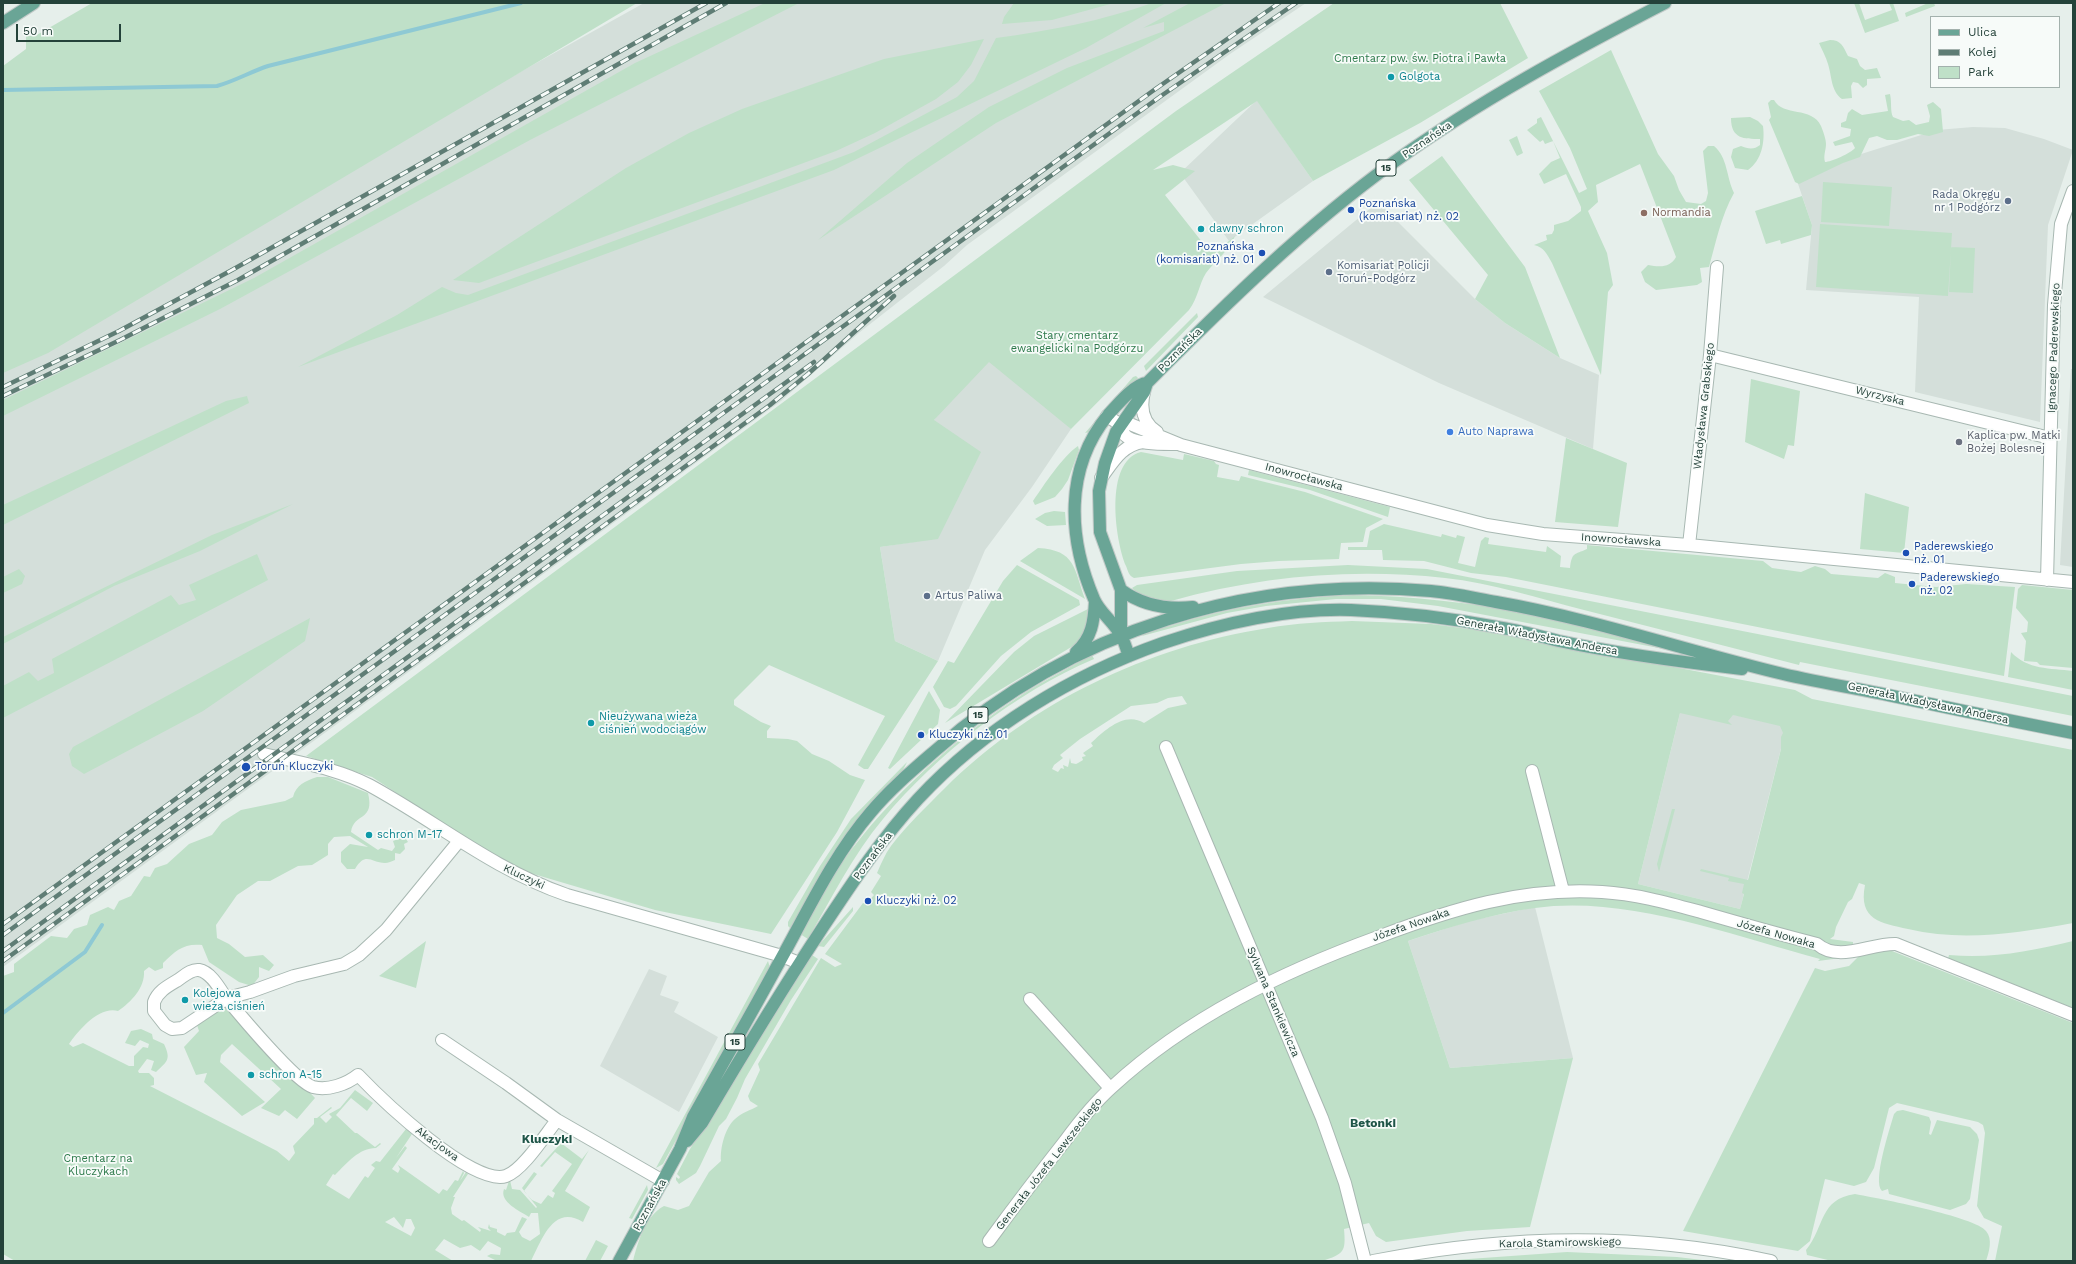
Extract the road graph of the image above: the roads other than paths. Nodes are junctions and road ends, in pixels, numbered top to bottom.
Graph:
1 (34, 3) edge
2 (1665, 3) edge
3 (4, 20) edge
4 (2073, 191) edge
5 (1717, 267) dead end
6 (1710, 355) junction
7 (1146, 387) junction
8 (1107, 416) junction
9 (1121, 425) junction
10 (1161, 435) junction
11 (2050, 438) junction
12 (1147, 443) junction
13 (1178, 444) junction
14 (1100, 479) junction
15 (1689, 545) junction
16 (2047, 580) junction
17 (2073, 582) edge
18 (1120, 590) junction
19 (1095, 601) junction
20 (1214, 605) junction
21 (1121, 636) junction
22 (1129, 656) junction
23 (1070, 659) junction
24 (1783, 674) junction
25 (2073, 733) edge
26 (1166, 747) dead end
27 (264, 754) dead end
28 (1532, 771) dead end
29 (459, 841) junction
30 (1563, 891) junction
31 (782, 956) junction
32 (799, 963) junction
33 (1265, 983) junction
34 (227, 998) junction
35 (1030, 999) dead end
36 (2073, 1015) edge
37 (442, 1040) dead end
38 (1110, 1088) junction
39 (557, 1120) junction
40 (680, 1149) junction
41 (663, 1181) junction
42 (989, 1240) dead end
43 (619, 1261) edge
44 (1366, 1261) edge
45 (1373, 1261) edge
46 (1771, 1261) edge

1 - 3 main road
2 - 7 main road, Poznańska / 15
4 - 11 street, Ignacego Paderewskiego
5 - 6 street, Władysława Grabskiego
6 - 11 street, Wyrzyska
6 - 15 street, Władysława Grabskiego
7 - 8 main road, Poznańska / 15
7 - 9 main road, Poznańska / 15
7 - 10 street
8 - 9 street
8 - 19 main road, Poznańska / 15
9 - 10 street
9 - 12 street
9 - 14 main road, Poznańska / 15
10 - 13 street
11 - 16 street, Ignacego Paderewskiego
12 - 13 street
12 - 14 street
13 - 15 street, Inowrocławska
14 - 18 main road, Poznańska / 15
15 - 16 street, Inowrocławska
16 - 17 street, Inowrocławska
18 - 20 main road, Generała Władysława Andersa
18 - 21 main road, Poznańska / 15
19 - 21 main road, Poznańska / 15
19 - 23 main road, Poznańska / 15
20 - 21 main road, Generała Władysława Andersa
20 - 24 main road, Generała Władysława Andersa
21 - 22 main road, Poznańska / 15
21 - 23 main road, Poznańska / 15
22 - 24 main road, Generała Władysława Andersa
22 - 32 main road, Poznańska / 15
23 - 31 main road, Poznańska / 15
24 - 25 main road, Generała Władysława Andersa
26 - 33 street, Sylwana Stankiewicza
27 - 29 street, Kluczyki
28 - 30 street
29 - 31 street, Kluczyki
29 - 34 street
30 - 33 street, Józefa Nowaka
30 - 36 street, Józefa Nowaka
31 - 32 street, Kluczyki
31 - 40 main road, Poznańska / 15
32 - 40 main road, Poznańska / 15
33 - 38 street, Generała Józefa Lewszeckiego
33 - 44 street, Sylwana Stankiewicza
34 - 34 street, Akacjowa
34 - 39 street, Akacjowa
35 - 38 street, Generała Józefa Lewszeckiego
37 - 39 street
38 - 42 street, Generała Józefa Lewszeckiego
39 - 41 street
40 - 41 main road, Poznańska / 15
41 - 43 main road, Poznańska / 15
45 - 46 street, Karola Stamirowskiego

